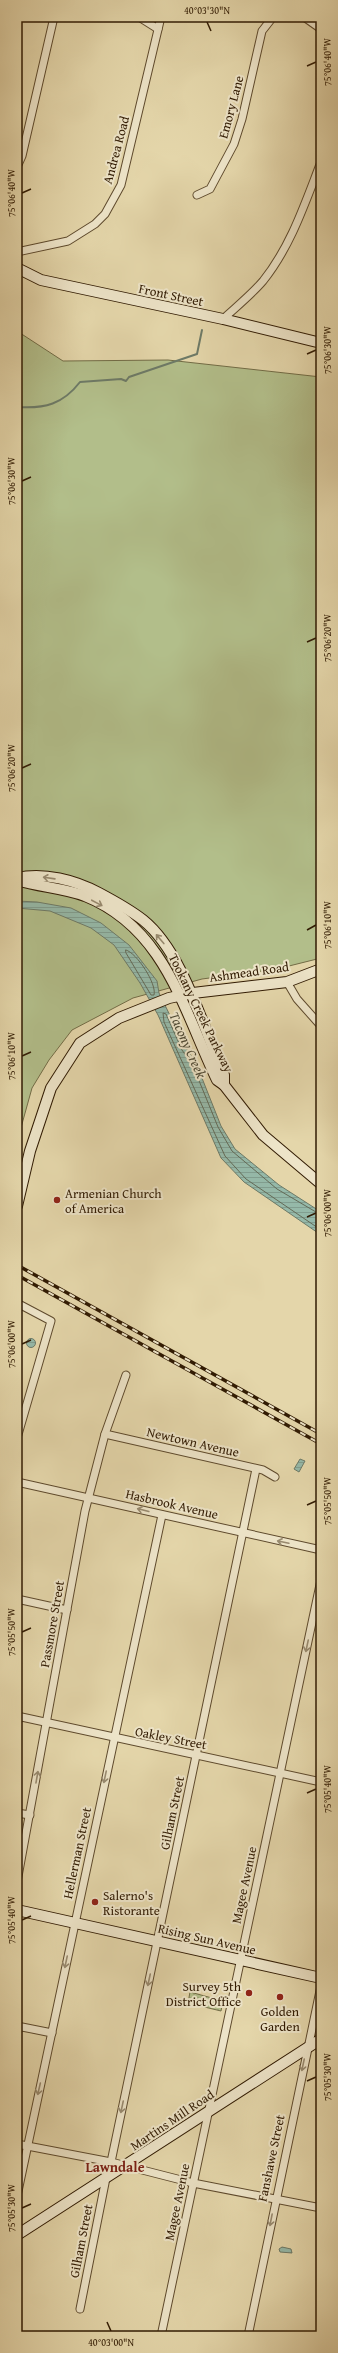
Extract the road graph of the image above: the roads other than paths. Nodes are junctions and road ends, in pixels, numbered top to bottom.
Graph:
1 (54, 17) edge
2 (139, 17) edge
3 (161, 17) edge
4 (273, 17) edge
5 (304, 17) edge
6 (158, 29) junction
7 (321, 29) edge
8 (321, 162) edge
9 (17, 167) edge
10 (197, 195) dead end
11 (17, 252) edge
12 (17, 268) edge
13 (223, 319) junction
14 (321, 343) edge
15 (17, 879) edge
16 (321, 969) edge
17 (287, 982) junction
18 (190, 993) junction
19 (174, 997) junction
20 (321, 1026) edge
21 (224, 1085) junction
22 (321, 1184) edge
23 (17, 1206) edge
24 (17, 1303) edge
25 (126, 1375) dead end
26 (105, 1434) junction
27 (17, 1438) edge
28 (256, 1469) junction
29 (275, 1477) dead end
30 (17, 1482) edge
31 (90, 1497) junction
32 (162, 1514) junction
33 (243, 1533) junction
34 (321, 1550) edge
35 (321, 1580) edge
36 (17, 1599) edge
37 (67, 1610) junction
38 (17, 1716) edge
39 (46, 1723) junction
40 (113, 1739) junction
41 (196, 1755) junction
42 (280, 1772) junction
43 (321, 1782) edge
44 (17, 1813) edge
45 (30, 1815) junction
46 (17, 1882) edge
47 (17, 1910) edge
48 (74, 1924) junction
49 (157, 1941) junction
50 (241, 1961) junction
51 (321, 1978) edge
52 (321, 1986) edge
53 (17, 2026) edge
54 (52, 2033) junction
55 (321, 2039) edge
56 (306, 2049) junction
57 (208, 2111) junction
58 (17, 2144) edge
59 (26, 2146) junction
60 (111, 2162) junction
61 (126, 2166) junction
62 (106, 2178) junction
63 (193, 2183) junction
64 (17, 2196) edge
65 (275, 2199) junction
66 (321, 2208) edge
67 (17, 2235) edge
68 (80, 2309) dead end
69 (161, 2336) edge
70 (248, 2336) edge

1 - 9 street
2 - 6 street
3 - 6 street, Andrea Road
4 - 10 street, Emory Lane
5 - 7 street
6 - 11 street, Andrea Road
8 - 13 street
12 - 13 street, Front Street
13 - 14 street, Front Street
18 -> 15 street, Tookany Creek Parkway
15 -> 19 street, Tookany Creek Parkway
16 - 17 street, Ashmead Road
17 - 18 street, Ashmead Road
17 - 20 street
18 - 19 street, Ashmead Road
18 - 21 street, Tookany Creek Parkway
19 - 21 street, Tookany Creek Parkway
19 - 23 street, Ashmead Road
21 - 22 street, Tookany Creek Parkway
24 - 27 street
25 - 26 street, Passmore Street
26 - 28 street, Newtown Avenue
26 - 31 street, Passmore Street
28 - 29 street, Newtown Avenue
28 - 33 street, Gilham Street
30 - 31 street, Hasbrook Avenue
32 -> 31 street, Hasbrook Avenue
31 - 37 street, Passmore Street
32 - 33 street, Hasbrook Avenue
32 - 40 street, Hellerman Street
34 -> 33 street, Hasbrook Avenue
33 - 41 street, Gilham Street
35 -> 42 street, Magee Avenue
36 - 37 street
37 - 39 street, Passmore Street
38 - 39 street, Oakley Street
39 - 40 street, Oakley Street
45 -> 39 street, Passmore Street
40 - 41 street, Oakley Street
40 -> 48 street, Hellerman Street
41 - 42 street, Oakley Street
41 - 49 street, Gilham Street
42 - 43 street, Oakley Street
42 - 50 street, Magee Avenue
44 - 45 street
45 - 46 street, Passmore Street
47 - 48 street, Rising Sun Avenue
48 - 49 street, Rising Sun Avenue
48 -> 54 street, Hellerman Street
49 - 50 street, Rising Sun Avenue
49 -> 60 street, Gilham Street
50 - 51 street, Rising Sun Avenue
50 - 57 street, Magee Avenue
52 - 56 street, Fanshawe Street
53 - 54 street
54 -> 59 street, Hellerman Street
55 - 56 street, Martins Mill Road
56 - 57 street, Martins Mill Road
56 -> 65 street, Fanshawe Street
57 - 61 street, Martins Mill Road
57 - 63 street, Magee Avenue
58 - 59 street
59 - 60 street
59 - 64 street, Hellerman Street
60 - 61 street
61 - 62 street, Martins Mill Road
61 - 63 street
62 - 67 street, Martins Mill Road
62 - 68 street, Gilham Street
63 - 65 street
63 - 69 street, Magee Avenue
65 - 66 street
65 -> 70 street, Fanshawe Street

